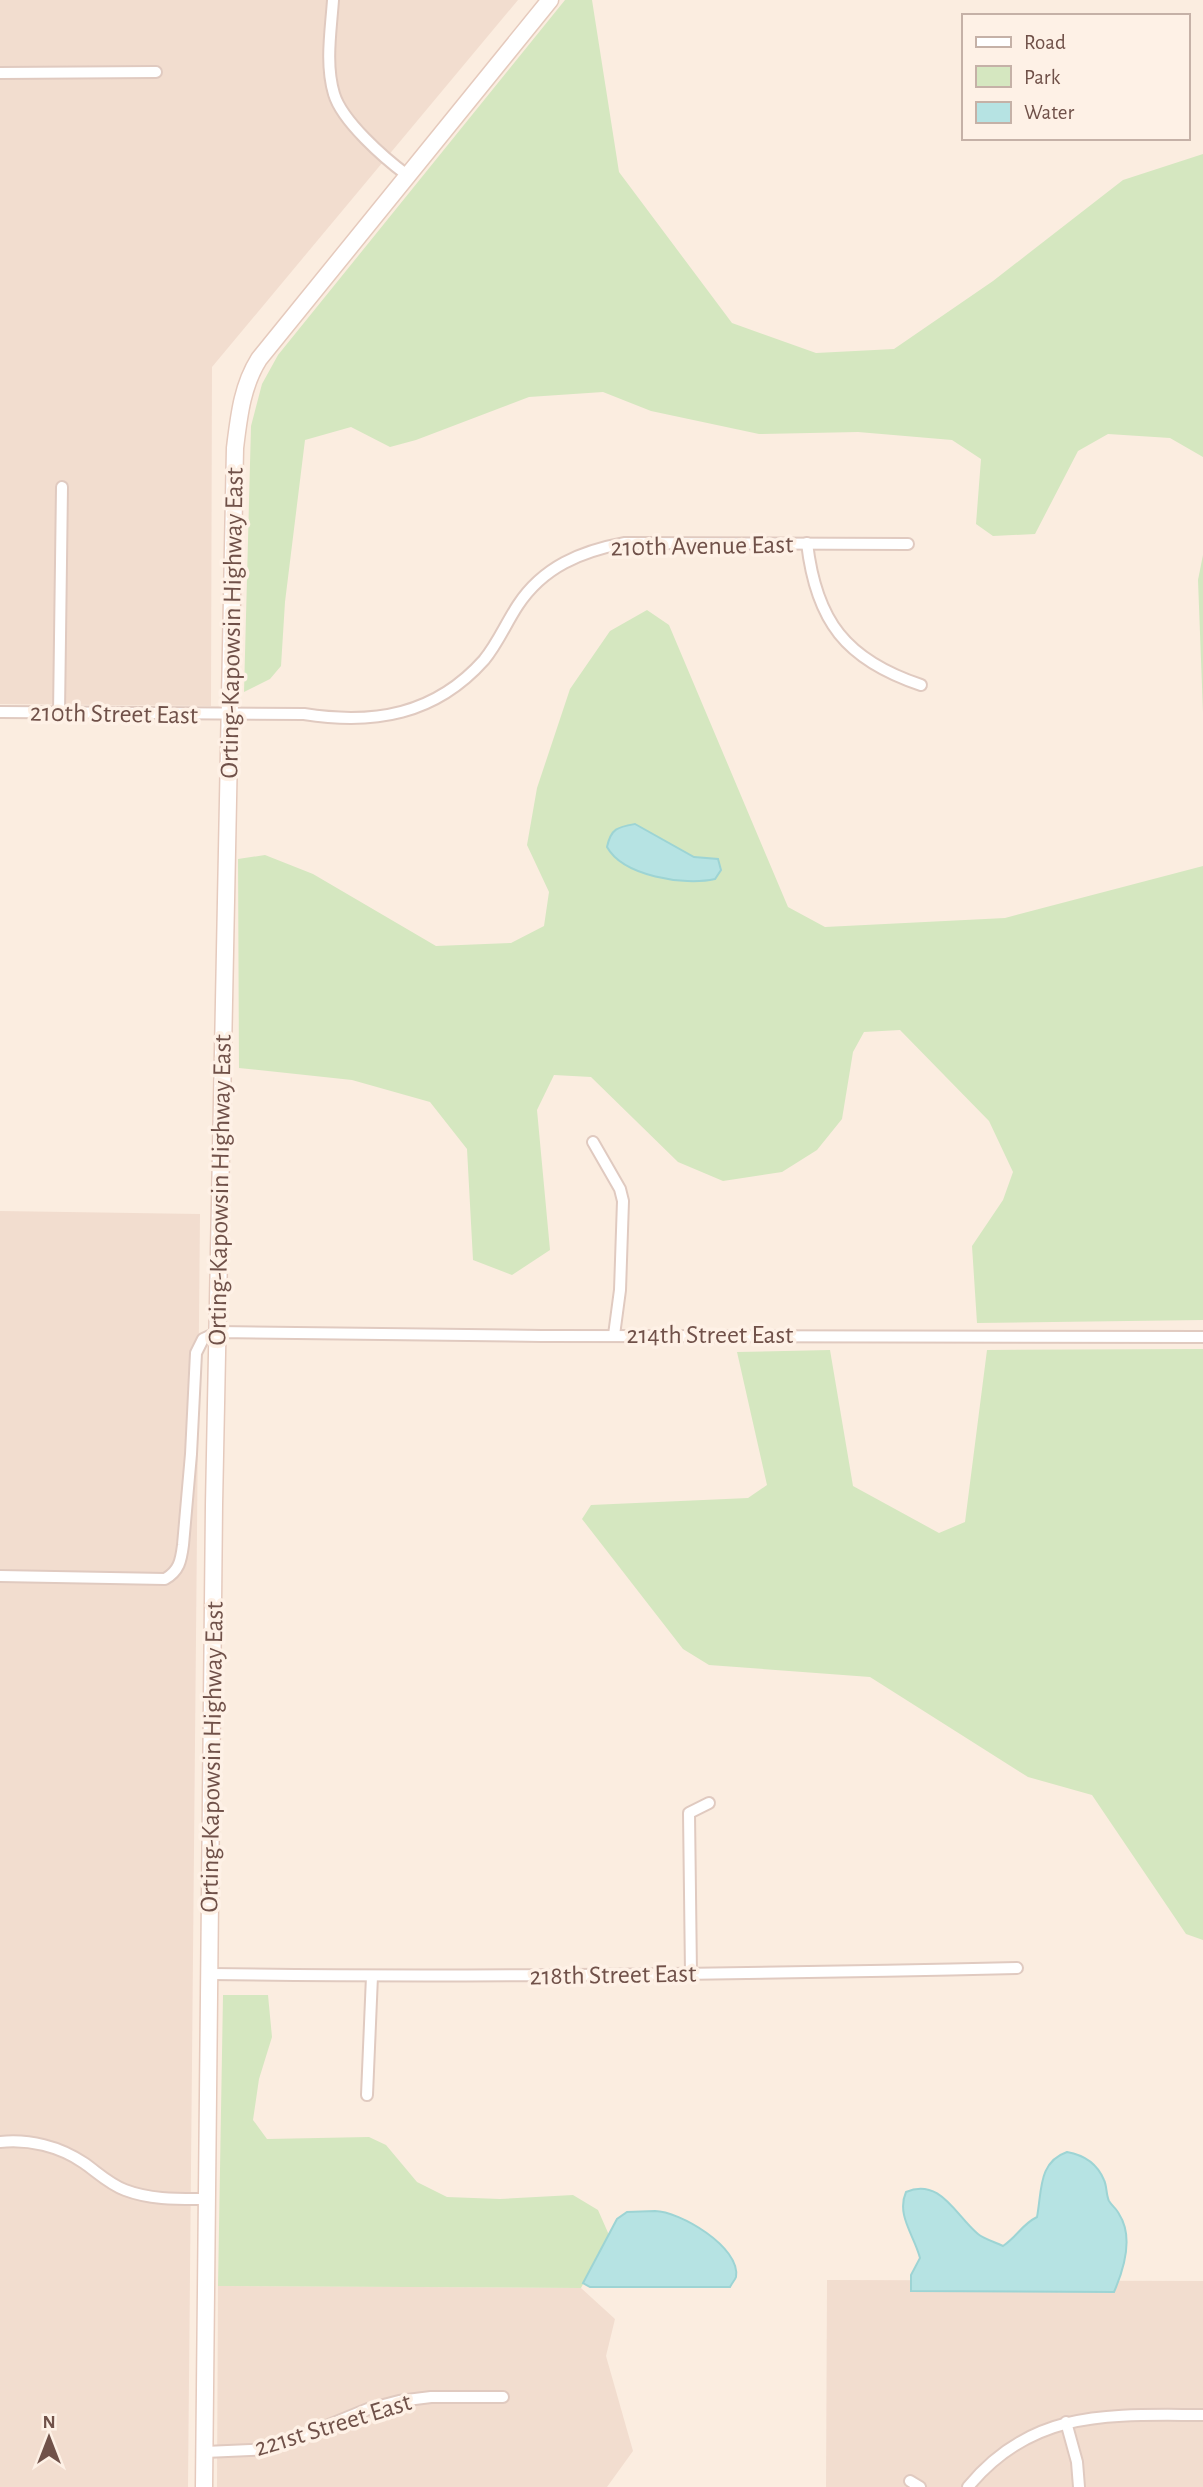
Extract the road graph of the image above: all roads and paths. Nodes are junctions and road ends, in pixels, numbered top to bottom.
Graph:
1 (333, 0) edge
2 (550, 0) edge
3 (156, 72) dead end
4 (0, 73) edge
5 (407, 175) junction
6 (62, 487) dead end
7 (807, 543) junction
8 (908, 544) dead end
9 (921, 685) dead end
10 (0, 712) edge
11 (59, 713) junction
12 (229, 715) junction
13 (593, 1142) dead end
14 (218, 1332) junction
15 (614, 1335) junction
16 (1203, 1337) edge
17 (0, 1576) edge
18 (709, 1803) dead end
19 (1017, 1968) dead end
20 (210, 1974) junction
21 (691, 1974) junction
22 (372, 1976) junction
23 (367, 2095) dead end
24 (0, 2142) edge
25 (206, 2199) junction
26 (503, 2397) dead end
27 (1203, 2415) edge
28 (1066, 2422) junction
29 (205, 2452) junction
30 (204, 2487) edge
31 (968, 2487) edge
32 (1079, 2487) edge

1 - 5 street
2 - 5 main road, Orting-Kapowsin Highway East
3 - 4 street
5 - 12 main road, Orting-Kapowsin Highway East
6 - 11 street
7 - 8 street, 210th Avenue East
7 - 9 street
7 - 12 street, 210th Avenue East
10 - 11 street, 210th Street East
11 - 12 street, 210th Street East
12 - 14 main road, Orting-Kapowsin Highway East
13 - 15 street
14 - 15 street, 214th Street East
14 - 17 street
14 - 20 main road, Orting-Kapowsin Highway East
15 - 16 street, 214th Street East
18 - 21 street
19 - 21 street, 218th Street East
20 - 22 street, 218th Street East
20 - 25 main road, Orting-Kapowsin Highway East
21 - 22 street, 218th Street East
22 - 23 street
24 - 25 street
25 - 29 main road, Orting-Kapowsin Highway East
26 - 29 street, 221st Street East
27 - 28 street
28 - 31 street
28 - 32 street
29 - 30 main road, Orting-Kapowsin Highway East

